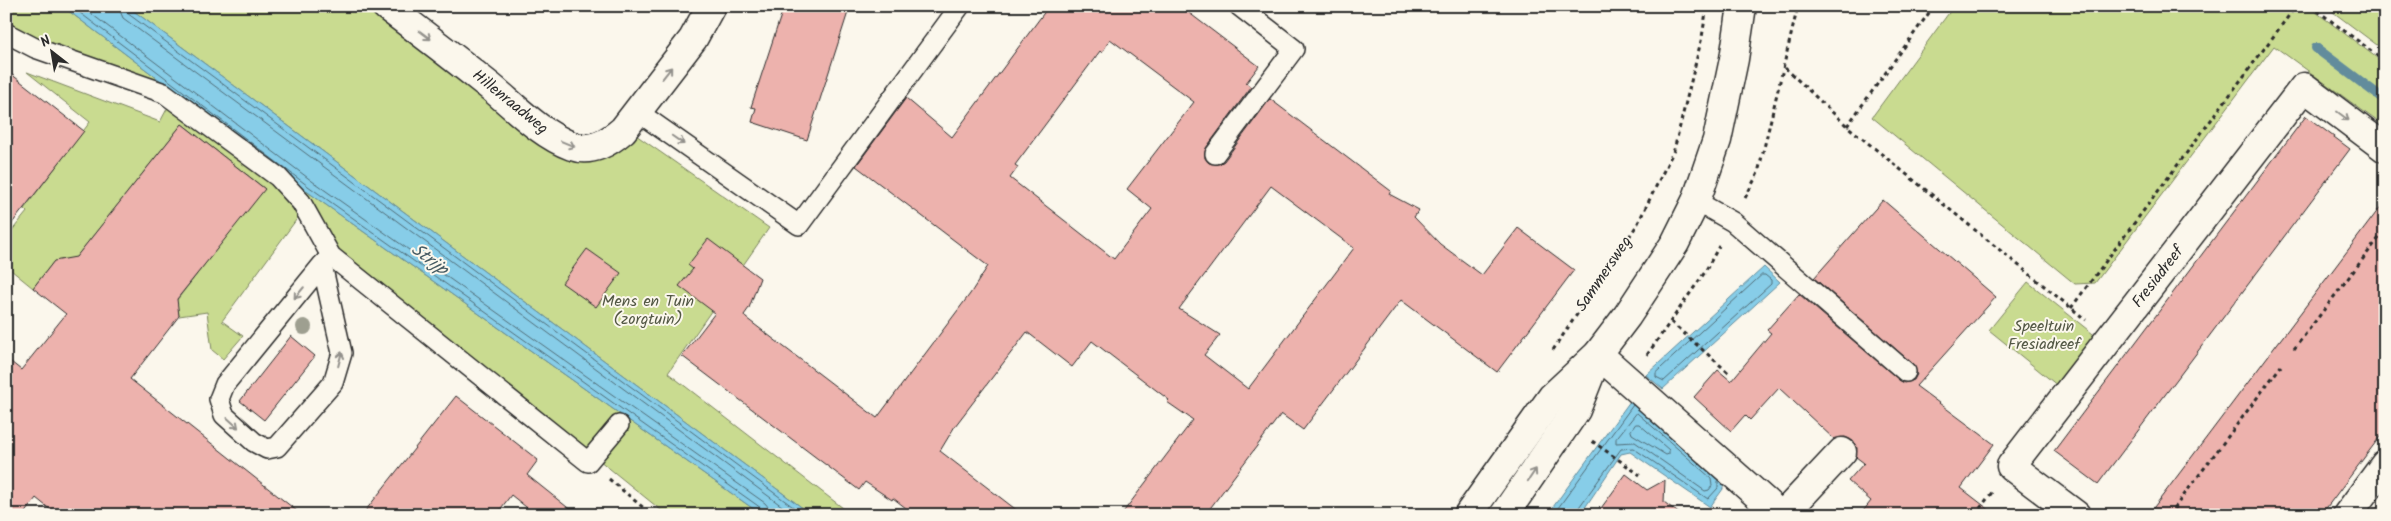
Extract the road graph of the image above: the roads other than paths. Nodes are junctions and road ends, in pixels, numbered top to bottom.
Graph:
1 (386, 6) edge
2 (711, 6) edge
3 (960, 6) edge
4 (1239, 6) edge
5 (1742, 6) edge
6 (6, 33) edge
7 (638, 112) junction
8 (2385, 148) edge
9 (1215, 154) dead end
10 (1696, 201) junction
11 (327, 261) junction
12 (1598, 354) junction
13 (1906, 372) dead end
14 (618, 425) dead end
15 (1842, 452) dead end
16 (2385, 464) edge
17 (1468, 515) edge
18 (1504, 515) edge
19 (1781, 515) edge
20 (2076, 515) edge
21 (2346, 515) edge

1 -> 7 street, Hillenraadweg
7 -> 2 street, Hillenraadweg
7 -> 3 lane
4 - 9 lane
5 - 10 street
6 - 11 lane
20 -> 8 street, Fresiadreef
10 - 12 street
10 - 13 lane
11 -> 11 lane
11 - 14 lane
12 - 17 street
18 -> 12 street
12 - 19 street
15 - 19 street
16 - 21 street

